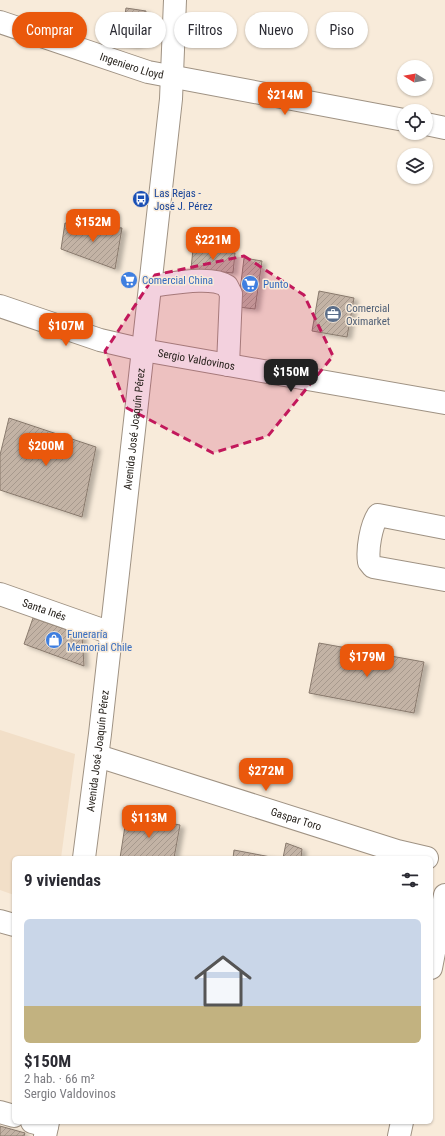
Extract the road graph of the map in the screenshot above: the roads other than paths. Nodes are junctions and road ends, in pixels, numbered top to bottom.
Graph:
1 (175, 0) edge
2 (0, 22) edge
3 (173, 78) junction
4 (397, 119) edge
5 (433, 125) edge
6 (445, 128) edge
7 (150, 286) junction
8 (0, 306) edge
9 (143, 350) junction
10 (228, 365) junction
11 (445, 403) edge
12 (445, 528) edge
13 (445, 580) edge
14 (0, 594) edge
15 (112, 633) junction
16 (98, 756) junction
17 (84, 856) edge
18 (418, 856) edge
19 (433, 859) edge
20 (445, 861) edge
21 (445, 895) edge
22 (0, 921) edge
23 (12, 924) edge
24 (433, 958) edge
25 (0, 1112) edge
26 (12, 1115) edge
27 (402, 1124) edge
28 (399, 1136) edge

1 - 3 main road, Avenida José Joaquín Pérez
2 - 3 main road, Ingeniero Lloyd
3 - 4 main road, Ingeniero Lloyd
3 - 7 main road, Avenida José Joaquín Pérez
5 - 6 main road
7 - 9 main road, Avenida José Joaquín Pérez
7 - 10 main road
8 - 9 main road, Sergio Valdovinos
9 - 10 main road, Sergio Valdovinos
9 - 15 main road, Avenida José Joaquín Pérez
10 - 11 main road, Sergio Valdovinos
12 - 13 main road
14 - 15 main road, Santa Inés
15 - 16 main road, Avenida José Joaquín Pérez
16 - 17 main road, Avenida José Joaquín Pérez
16 - 18 main road, Gaspar Toro
19 - 20 main road
21 - 24 main road
22 - 23 main road
25 - 26 main road
27 - 28 main road

